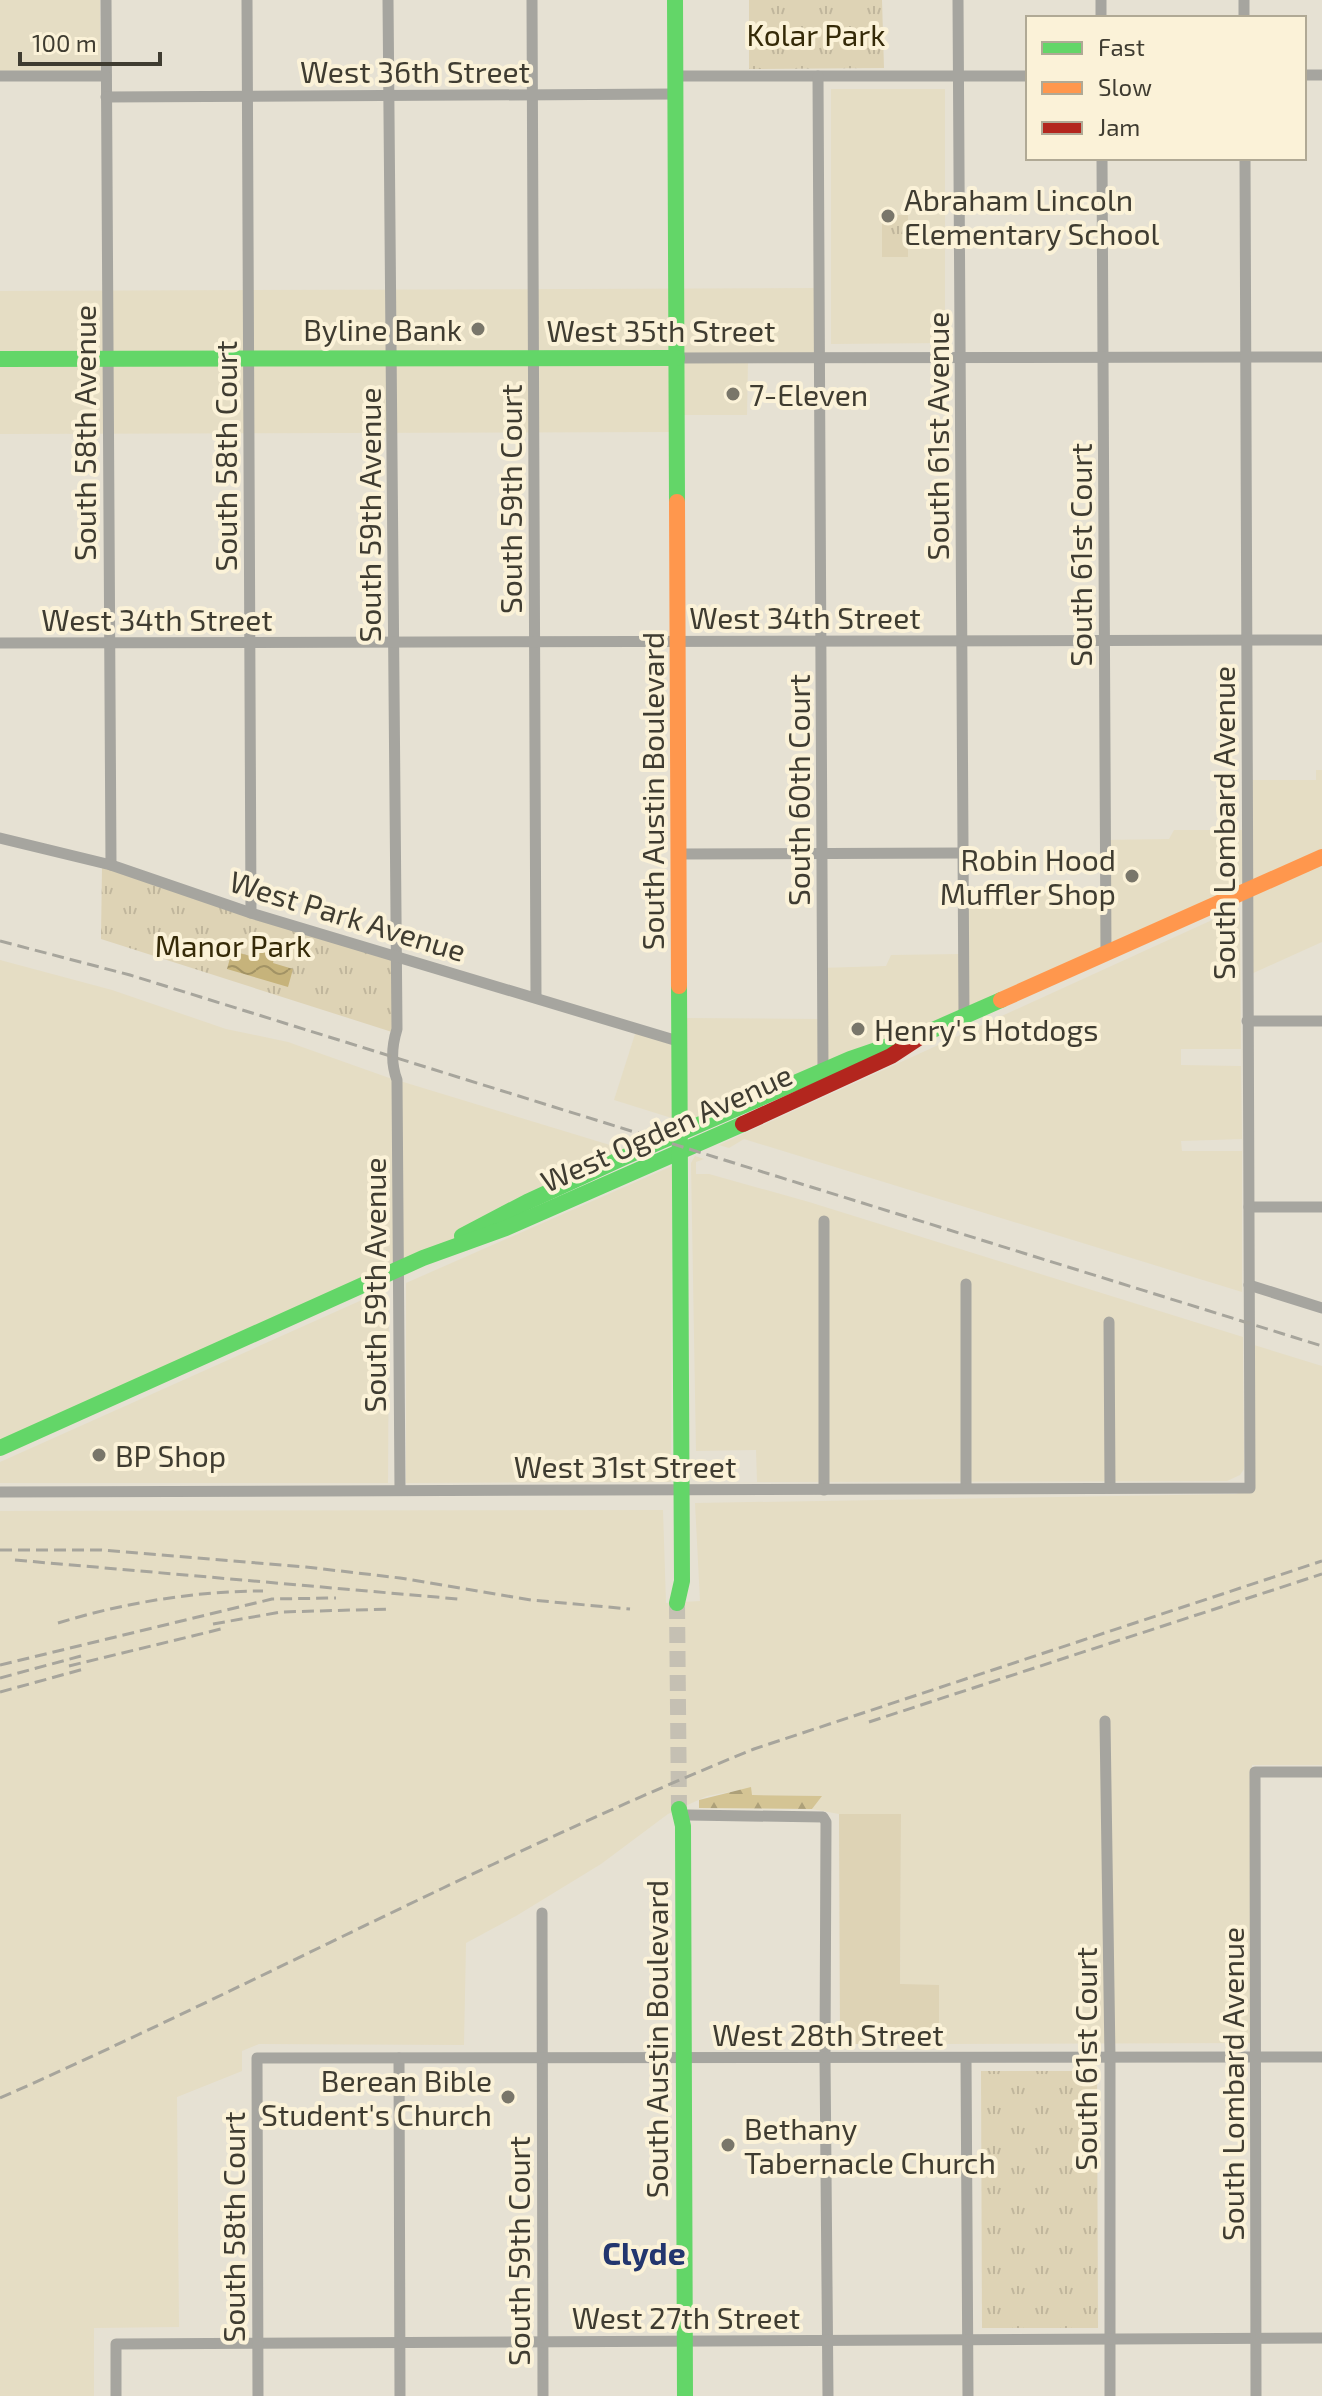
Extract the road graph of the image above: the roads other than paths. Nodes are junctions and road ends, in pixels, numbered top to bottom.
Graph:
1 (106, 0) edge
2 (247, 0) edge
3 (388, 0) edge
4 (532, 0) edge
5 (675, 0) edge
6 (958, 0) edge
7 (0, 76) edge
8 (106, 76) junction
9 (676, 76) junction
10 (818, 76) junction
11 (959, 76) junction
12 (1026, 76) edge
13 (676, 94) junction
14 (389, 95) junction
15 (532, 95) junction
16 (247, 96) junction
17 (106, 97) junction
18 (1102, 160) edge
19 (1245, 160) edge
20 (1103, 357) junction
21 (1245, 357) junction
22 (1322, 357) edge
23 (533, 358) junction
24 (677, 358) junction
25 (820, 358) junction
26 (960, 358) junction
27 (0, 359) edge
28 (108, 359) junction
29 (249, 359) junction
30 (392, 359) junction
31 (1246, 640) junction
32 (1322, 640) edge
33 (821, 641) junction
34 (962, 641) junction
35 (1104, 641) junction
36 (394, 642) junction
37 (535, 642) junction
38 (679, 642) junction
39 (0, 643) edge
40 (110, 643) junction
41 (250, 643) junction
42 (0, 838) edge
43 (822, 853) junction
44 (963, 853) junction
45 (681, 854) junction
46 (1322, 857) edge
47 (111, 865) junction
48 (1247, 890) junction
49 (251, 913) junction
50 (1106, 953) junction
51 (396, 956) junction
52 (536, 997) junction
53 (964, 1016) junction
54 (1247, 1021) junction
55 (1322, 1021) edge
56 (926, 1033) junction
57 (681, 1042) junction
58 (823, 1071) junction
59 (680, 1133) junction
60 (680, 1152) junction
61 (1249, 1207) junction
62 (1322, 1207) edge
63 (824, 1221) dead end
64 (423, 1258) junction
65 (398, 1269) junction
66 (966, 1284) dead end
67 (1249, 1285) junction
68 (1322, 1308) edge
69 (1109, 1322) dead end
70 (0, 1448) edge
71 (966, 1488) junction
72 (1110, 1488) junction
73 (1250, 1488) joint
74 (400, 1490) junction
75 (824, 1490) junction
76 (681, 1491) junction
77 (0, 1492) edge
78 (682, 1603) tunnel mouth
79 (1105, 1721) dead end
80 (1322, 1772) edge
81 (685, 1814) joint
82 (542, 1913) dead end
83 (1322, 2057) edge
84 (257, 2058) joint
85 (399, 2058) junction
86 (542, 2058) junction
87 (684, 2058) junction
88 (825, 2058) junction
89 (966, 2058) junction
90 (1110, 2058) junction
91 (1255, 2058) junction
92 (1256, 2338) junction
93 (1322, 2338) edge
94 (968, 2339) junction
95 (1109, 2339) junction
96 (828, 2340) junction
97 (543, 2341) junction
98 (685, 2341) junction
99 (400, 2342) junction
100 (257, 2343) junction
101 (116, 2396) edge
102 (258, 2396) edge
103 (400, 2396) edge
104 (543, 2396) edge
105 (685, 2396) edge
106 (828, 2396) edge
107 (968, 2396) edge
108 (1110, 2396) edge
109 (1256, 2396) edge

1 - 8 street, South 58th Avenue
2 - 16 street, South 58th Court
3 - 14 street, South 59th Avenue
4 - 15 street, South 59th Court
5 - 9 street, South Austin Boulevard
6 - 11 street, South 61st Avenue
7 - 8 street
8 - 17 street, South 58th Avenue
9 - 10 street
9 - 13 street, South Austin Boulevard
10 - 11 street
10 - 25 street, South 60th Court
11 - 12 street
11 - 26 street, South 61st Avenue
13 - 15 street, West 36th Street
13 - 24 street, South Austin Boulevard
14 - 15 street, West 36th Street
14 - 16 street, West 36th Street
14 - 30 street, South 59th Avenue
15 - 23 street, South 59th Court
16 - 17 street, West 36th Street
16 - 29 street, South 58th Court
17 - 28 street, South 58th Avenue
18 - 20 street, South 61st Court
19 - 21 street, South Lombard Avenue
20 - 21 street, West 35th Street
20 - 26 street, West 35th Street
20 - 35 street, South 61st Court
21 - 22 street, West 35th Street
21 - 31 street, South Lombard Avenue
23 - 24 street, West 35th Street
23 - 30 street, West 35th Street
23 - 37 street, South 59th Court
24 - 25 street, West 35th Street
24 - 38 street, South Austin Boulevard
25 - 26 street, West 35th Street
25 - 33 street, South 60th Court
26 - 34 street, South 61st Avenue
27 - 28 street, West 35th Street
28 - 29 street, West 35th Street
28 - 40 street, South 58th Avenue
29 - 30 street, West 35th Street
29 - 41 street, South 58th Court
30 - 36 street, South 59th Avenue
31 - 32 street, West 34th Street
31 - 35 street, West 34th Street
31 - 48 street, South Lombard Avenue
33 - 34 street, West 34th Street
33 - 38 street, West 34th Street
33 - 43 street, South 60th Court
34 - 35 street, West 34th Street
34 - 44 street, South 61st Avenue
35 - 50 street, South 61st Court
36 - 37 street, West 34th Street
36 - 41 street, West 34th Street
36 - 51 street, South 59th Avenue
37 - 38 street, West 34th Street
37 - 52 street, South 59th Court
38 - 45 street, South Austin Boulevard
39 - 40 street, West 34th Street
40 - 41 street, West 34th Street
40 - 47 street, South 58th Avenue
41 - 49 street, South 58th Court
42 - 47 street, West Park Avenue
43 - 44 street
43 - 45 street
43 - 58 street, South 60th Court
44 - 53 street, South 61st Avenue
45 - 57 street, South Austin Boulevard
46 - 48 street, West Ogden Avenue
47 - 49 street, West Park Avenue
48 - 50 street, West Ogden Avenue
48 - 54 street, South Lombard Avenue
49 - 51 street, West Park Avenue
50 - 53 street, West Ogden Avenue
51 - 52 street, West Park Avenue
51 - 65 street, South 59th Avenue
52 - 57 street, West Park Avenue
53 - 56 street, West Ogden Avenue
54 - 55 street
54 - 61 street, South Lombard Avenue
56 - 58 street, West Ogden Avenue
56 - 60 street, West Ogden Avenue
57 - 59 street, South Austin Boulevard
58 - 59 street, West Ogden Avenue
59 - 60 street, South Austin Boulevard
59 - 64 street, West Ogden Avenue
60 - 64 street, West Ogden Avenue
60 - 76 street, South Austin Boulevard
61 - 62 street
61 - 67 street, South Lombard Avenue
63 - 75 street
64 - 65 street, West Ogden Avenue
65 - 70 street, West Ogden Avenue
65 - 74 street, South 59th Avenue
66 - 71 street
67 - 68 street
67 - 73 street, South Lombard Avenue
69 - 72 street
71 - 72 street, West 31st Street
71 - 75 street, West 31st Street
72 - 73 street, West 31st Street
74 - 76 street, West 31st Street
74 - 77 street, West 31st Street
75 - 76 street, West 31st Street
76 - 78 street, South Austin Boulevard
79 - 90 street, South 61st Court
80 - 91 street, South Lombard Avenue
81 - 87 street, South Austin Boulevard
81 - 88 street
82 - 86 street, South 59th Court
83 - 91 street, West 28th Street
84 - 85 street, West 28th Street
84 - 100 street, South 58th Court
85 - 86 street, West 28th Street
85 - 99 street
86 - 87 street, West 28th Street
86 - 97 street, South 59th Court
87 - 88 street, West 28th Street
87 - 98 street, South Austin Boulevard
88 - 89 street, West 28th Street
88 - 96 street
89 - 90 street, West 28th Street
89 - 94 street
90 - 91 street, West 28th Street
90 - 95 street, South 61st Court
91 - 92 street, South Lombard Avenue
92 - 93 street, West 27th Street
92 - 95 street, West 27th Street
92 - 109 street, South Lombard Avenue
94 - 95 street, West 27th Street
94 - 96 street, West 27th Street
94 - 107 street
95 - 108 street, South 61st Court
96 - 98 street, West 27th Street
96 - 106 street
97 - 98 street, West 27th Street
97 - 99 street, West 27th Street
97 - 104 street, South 59th Court
98 - 105 street, South Austin Boulevard
99 - 100 street, West 27th Street
99 - 103 street
100 - 101 street, West 27th Street
100 - 102 street, South 58th Court

